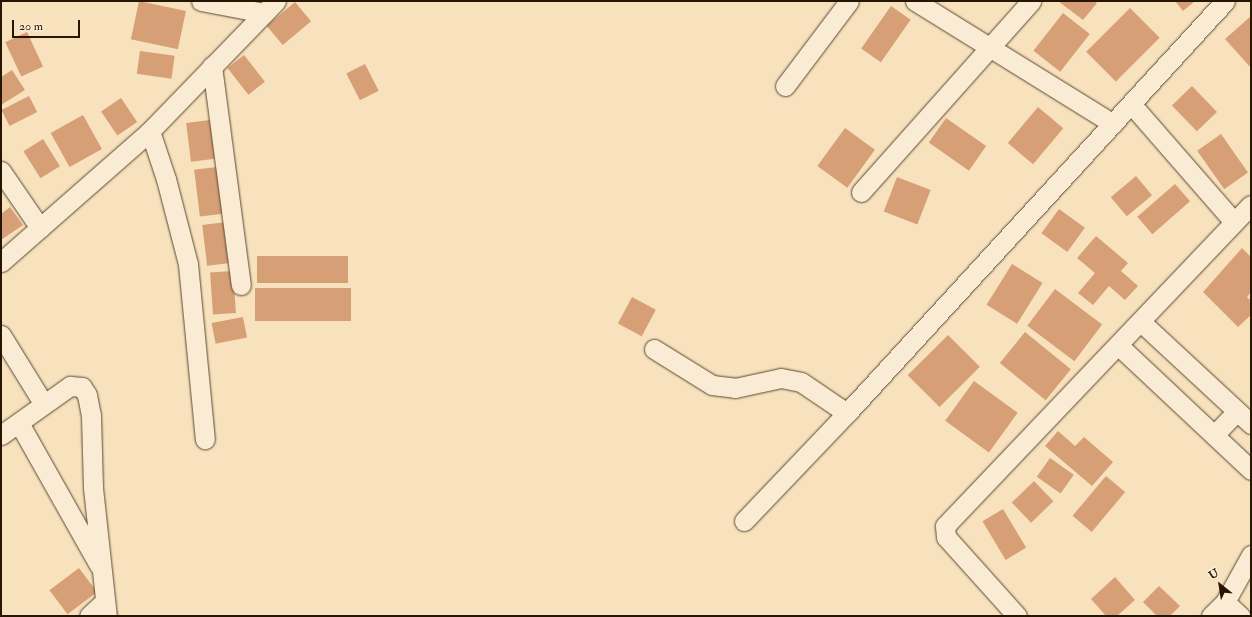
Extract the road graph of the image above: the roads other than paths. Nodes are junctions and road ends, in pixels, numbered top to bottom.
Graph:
1 (201, 1) edge
2 (849, 1) edge
3 (915, 1) edge
4 (1032, 1) edge
5 (1225, 1) edge
6 (270, 7) edge
7 (990, 48) junction
8 (212, 66) junction
9 (785, 86) dead end
10 (1132, 105) junction
11 (1113, 124) junction
12 (150, 131) junction
13 (1, 171) edge
14 (861, 192) dead end
15 (1251, 205) edge
16 (1234, 222) junction
17 (40, 228) junction
18 (1, 262) edge
19 (241, 285) dead end
20 (1141, 322) junction
21 (1, 335) edge
22 (1119, 346) junction
23 (654, 350) dead end
24 (43, 403) junction
25 (1237, 411) junction
26 (847, 414) junction
27 (19, 423) junction
28 (1251, 424) edge
29 (1, 435) edge
30 (1214, 435) junction
31 (205, 440) dead end
32 (1251, 470) edge
33 (744, 521) dead end
34 (1251, 555) edge
35 (102, 572) junction
36 (1225, 602) junction
37 (106, 609) edge
38 (89, 616) edge
39 (1017, 616) edge
40 (1211, 616) edge
41 (1240, 616) edge

1 - 6 street
2 - 9 street
3 - 7 street
4 - 7 street
5 - 10 street
6 - 8 street
7 - 11 street
7 - 14 street
8 - 12 street
8 - 19 street
10 - 11 street
10 - 16 street
11 - 26 street
12 - 17 street
12 - 31 street
13 - 17 street
15 - 16 street
16 - 20 street
17 - 18 street
20 - 22 street
20 - 25 street
21 - 24 street
22 - 30 street
22 - 39 street
23 - 26 street
24 - 27 street
24 - 35 street
25 - 28 street
25 - 30 street
26 - 33 street
27 - 29 street
27 - 35 street
30 - 32 street
34 - 36 street
35 - 37 street
36 - 40 street
36 - 41 street
37 - 38 street

